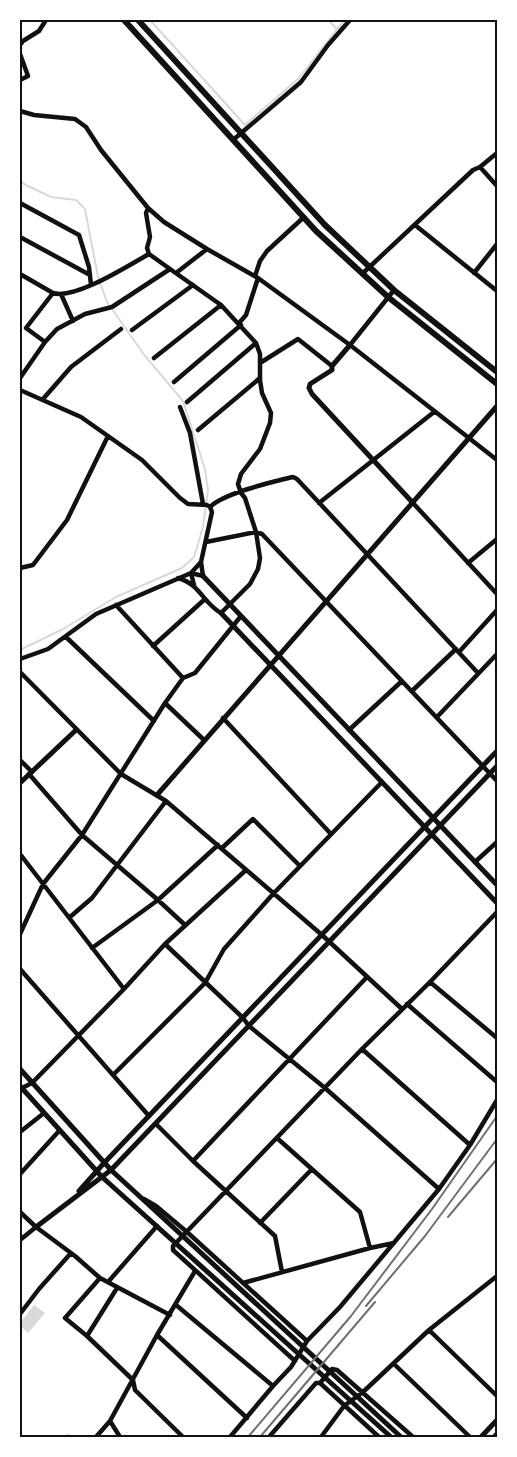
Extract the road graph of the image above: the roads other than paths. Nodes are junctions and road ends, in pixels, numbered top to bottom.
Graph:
1 (46, 20) edge
2 (124, 20) edge
3 (138, 20) edge
4 (350, 20) edge
5 (20, 45) edge
6 (20, 54) edge
7 (20, 80) edge
8 (20, 111) edge
9 (240, 134) junction
10 (233, 140) junction
11 (497, 153) edge
12 (480, 167) junction
13 (497, 186) edge
14 (20, 203) edge
15 (148, 208) junction
16 (304, 217) junction
17 (415, 225) junction
18 (20, 237) edge
19 (497, 244) edge
20 (207, 249) junction
21 (149, 254) junction
22 (369, 268) junction
23 (170, 269) junction
24 (176, 273) junction
25 (474, 273) junction
26 (20, 274) edge
27 (362, 274) junction
28 (90, 276) junction
29 (256, 277) junction
30 (91, 285) junction
31 (193, 285) junction
32 (394, 290) junction
33 (497, 291) edge
34 (53, 293) junction
35 (62, 294) junction
36 (388, 297) junction
37 (221, 304) junction
38 (73, 321) junction
39 (240, 324) junction
40 (121, 329) dead end
41 (132, 330) dead end
42 (45, 342) junction
43 (256, 343) junction
44 (350, 345) junction
45 (154, 358) dead end
46 (260, 364) junction
47 (332, 366) junction
48 (497, 372) edge
49 (20, 378) edge
50 (260, 378) junction
51 (174, 382) dead end
52 (497, 384) edge
53 (21, 391) edge
54 (43, 399) junction
55 (187, 402) dead end
56 (497, 406) edge
57 (180, 407) dead end
58 (434, 412) junction
59 (198, 430) dead end
60 (108, 436) junction
61 (469, 438) junction
62 (373, 460) junction
63 (497, 460) edge
64 (241, 493) junction
65 (318, 503) junction
66 (413, 503) junction
67 (203, 504) junction
68 (210, 507) junction
69 (256, 532) junction
70 (497, 539) edge
71 (206, 542) junction
72 (367, 554) junction
73 (201, 562) junction
74 (468, 563) junction
75 (20, 568) edge
76 (191, 573) junction
77 (203, 576) junction
78 (178, 578) junction
79 (194, 586) junction
80 (496, 592) edge
81 (206, 599) junction
82 (326, 600) junction
83 (230, 604) junction
84 (116, 605) junction
85 (497, 610) edge
86 (220, 612) junction
87 (241, 616) junction
88 (232, 625) junction
89 (66, 637) junction
90 (153, 646) junction
91 (457, 650) junction
92 (497, 654) edge
93 (279, 657) junction
94 (20, 659) edge
95 (271, 666) junction
96 (20, 672) edge
97 (478, 673) junction
98 (183, 678) junction
99 (402, 681) junction
100 (412, 691) junction
101 (165, 703) junction
102 (437, 717) junction
103 (222, 718) junction
104 (154, 721) junction
105 (76, 730) junction
106 (349, 730) junction
107 (204, 740) junction
108 (497, 751) edge
109 (20, 760) edge
110 (483, 765) junction
111 (497, 766) edge
112 (30, 773) junction
113 (121, 774) junction
114 (490, 774) junction
115 (497, 781) edge
116 (382, 782) junction
117 (20, 783) edge
118 (157, 794) junction
119 (166, 801) junction
120 (433, 818) junction
121 (440, 826) junction
122 (425, 827) junction
123 (331, 834) junction
124 (431, 834) junction
125 (82, 835) junction
126 (497, 842) edge
127 (220, 847) junction
128 (20, 854) edge
129 (474, 862) junction
130 (117, 864) junction
131 (300, 866) junction
132 (246, 870) junction
133 (43, 884) junction
134 (497, 885) edge
135 (273, 894) junction
136 (158, 900) junction
137 (497, 903) edge
138 (497, 912) edge
139 (70, 917) junction
140 (185, 925) junction
141 (20, 934) edge
142 (322, 935) junction
143 (330, 941) junction
144 (164, 944) junction
145 (92, 948) junction
146 (20, 969) edge
147 (367, 977) junction
148 (430, 982) junction
149 (205, 983) junction
150 (124, 989) junction
151 (407, 1004) junction
152 (402, 1009) junction
153 (244, 1018) junction
154 (249, 1026) junction
155 (79, 1035) junction
156 (497, 1038) edge
157 (362, 1049) junction
158 (289, 1059) junction
159 (20, 1069) edge
160 (113, 1074) junction
161 (497, 1082) edge
162 (32, 1083) junction
163 (21, 1088) edge
164 (325, 1088) junction
165 (497, 1100) edge
166 (44, 1113) junction
167 (150, 1116) junction
168 (156, 1124) junction
169 (59, 1131) junction
170 (20, 1132) edge
171 (277, 1138) junction
172 (470, 1145) junction
173 (193, 1161) junction
174 (104, 1163) junction
175 (312, 1169) junction
176 (110, 1170) junction
177 (96, 1171) junction
178 (20, 1174) edge
179 (102, 1177) junction
180 (439, 1189) junction
181 (226, 1191) junction
182 (137, 1195) junction
183 (72, 1198) junction
184 (20, 1212) edge
185 (260, 1224) junction
186 (156, 1226) junction
187 (36, 1227) junction
188 (187, 1232) junction
189 (182, 1237) junction
190 (20, 1240) edge
191 (176, 1243) junction
192 (394, 1243) junction
193 (370, 1248) junction
194 (71, 1253) junction
195 (195, 1271) junction
196 (282, 1272) junction
197 (497, 1276) edge
198 (100, 1278) junction
199 (108, 1282) junction
200 (243, 1283) junction
201 (117, 1288) junction
202 (176, 1305) junction
203 (20, 1314) edge
204 (170, 1315) junction
205 (429, 1330) junction
206 (157, 1335) junction
207 (87, 1336) junction
208 (307, 1341) junction
209 (295, 1360) junction
210 (394, 1364) junction
211 (133, 1380) junction
212 (320, 1383) junction
213 (273, 1386) junction
214 (363, 1392) junction
215 (497, 1396) edge
216 (344, 1406) junction
217 (246, 1418) junction
218 (497, 1420) edge
219 (110, 1421) junction
220 (497, 1434) edge
221 (96, 1437) edge
222 (120, 1437) edge
223 (183, 1437) edge
224 (230, 1437) edge
225 (269, 1437) edge
226 (322, 1437) edge
227 (379, 1437) edge
228 (391, 1437) edge
229 (401, 1437) edge
230 (413, 1437) edge
231 (470, 1437) edge
232 (481, 1437) edge
233 (494, 1437) edge

1 - 5 street
2 - 10 main road
3 - 9 main road
4 - 9 street
6 - 7 street
8 - 15 street
9 - 10 street
9 - 22 main road
10 - 16 main road
11 - 12 street
12 - 13 street
12 - 17 street
14 - 28 street
15 - 20 street
15 - 21 street
16 - 27 main road
16 - 29 street
17 - 22 street
17 - 25 street
18 - 28 street
19 - 25 street
20 - 24 street
20 - 29 street
21 - 23 street
21 - 30 street
22 - 27 street
22 - 32 main road
23 - 24 street
23 - 38 street
24 - 31 street
25 - 33 street
26 - 34 street
27 - 36 main road
28 - 30 street
29 - 39 street
29 - 44 street
30 - 35 street
31 - 37 street
31 - 41 street
32 - 36 street
32 - 48 main road
34 - 35 street
34 - 42 street
35 - 38 street
36 - 44 street
36 - 52 main road
37 - 39 street
37 - 45 street
38 - 42 street
39 - 43 street
39 - 51 street
40 - 54 street
42 - 49 street
43 - 46 street
43 - 55 street
44 - 47 street
44 - 58 street
46 - 47 street
46 - 50 street
47 - 62 street
50 - 59 street
50 - 64 street
53 - 54 street
54 - 60 street
56 - 61 street
57 - 67 street
58 - 61 street
58 - 62 street
60 - 67 street
60 - 75 street
61 - 63 street
61 - 66 street
62 - 65 street
62 - 66 street
64 - 65 street
64 - 68 street
64 - 69 street
65 - 72 street
66 - 72 street
66 - 74 street
67 - 68 street
68 - 71 street
69 - 71 street
69 - 82 street
69 - 83 street
70 - 74 street
71 - 73 street
72 - 82 street
72 - 91 street
73 - 76 street
73 - 77 street
74 - 80 street
76 - 77 street
76 - 78 street
76 - 79 street
77 - 83 street
78 - 79 street
78 - 84 street
79 - 81 street
81 - 86 street
81 - 90 street
82 - 93 street
82 - 99 street
83 - 86 street
83 - 87 street
84 - 89 street
84 - 90 street
85 - 91 street
86 - 88 street
87 - 88 street
87 - 93 street
88 - 95 street
88 - 98 street
89 - 94 street
89 - 104 street
90 - 98 street
91 - 97 street
91 - 100 street
92 - 97 street
93 - 95 street
93 - 106 street
95 - 103 street
95 - 116 street
96 - 105 street
97 - 102 street
98 - 101 street
99 - 100 street
99 - 106 street
100 - 102 street
101 - 104 street
101 - 107 street
102 - 110 street
103 - 107 street
103 - 123 street
104 - 113 street
105 - 112 street
105 - 113 street
106 - 120 street
107 - 118 street
108 - 110 street
109 - 112 street
110 - 114 street
110 - 120 street
111 - 114 street
112 - 117 street
112 - 125 street
113 - 118 street
113 - 125 street
114 - 115 street
114 - 121 street
116 - 122 street
116 - 123 street
118 - 119 street
119 - 127 street
119 - 130 street
120 - 121 street
120 - 122 street
121 - 124 street
121 - 129 street
122 - 124 street
122 - 142 street
123 - 131 street
124 - 137 street
124 - 143 street
125 - 130 street
125 - 133 street
126 - 129 street
127 - 131 street
127 - 132 street
127 - 136 street
128 - 133 street
129 - 134 street
130 - 136 street
130 - 139 street
131 - 135 street
132 - 135 street
132 - 140 street
133 - 139 street
133 - 141 street
135 - 142 street
135 - 149 street
136 - 140 street
136 - 145 street
138 - 148 street
139 - 145 street
140 - 144 street
142 - 143 street
142 - 153 street
143 - 147 street
143 - 154 street
144 - 149 street
144 - 150 street
145 - 150 street
146 - 155 street
147 - 152 street
147 - 158 street
148 - 151 street
148 - 156 street
149 - 153 street
149 - 160 street
150 - 155 street
151 - 152 street
151 - 161 street
152 - 157 street
153 - 154 street
153 - 167 street
154 - 158 street
154 - 168 street
155 - 160 street
155 - 162 street
157 - 164 street
157 - 172 street
158 - 164 street
158 - 173 street
159 - 162 street
160 - 167 street
162 - 163 street
162 - 174 street
163 - 166 street
164 - 171 street
164 - 180 street
165 - 172 street
166 - 169 street
166 - 170 street
167 - 174 street
168 - 173 street
168 - 176 street
169 - 177 street
169 - 178 street
171 - 175 street
171 - 181 street
172 - 180 street
173 - 181 street
174 - 176 street
174 - 177 street
175 - 185 street
175 - 193 street
176 - 179 street
176 - 182 street
177 - 179 street
177 - 183 street
179 - 183 street
179 - 186 street
180 - 192 street
181 - 185 street
181 - 188 street
182 - 188 street
182 - 189 street
183 - 187 street
184 - 187 street
185 - 196 street
186 - 191 street
186 - 199 street
187 - 190 street
187 - 194 street
188 - 189 street
188 - 200 street
189 - 191 street
189 - 229 street
191 - 195 street
191 - 228 street
192 - 193 street
192 - 208 street
193 - 196 street
194 - 198 street
194 - 203 street
195 - 202 street
195 - 209 street
196 - 200 street
197 - 205 street
198 - 199 street
198 - 207 street
199 - 201 street
200 - 208 street
201 - 204 street
201 - 207 street
202 - 204 street
202 - 213 street
204 - 206 street
205 - 210 street
205 - 215 street
206 - 211 street
206 - 217 street
207 - 211 street
208 - 209 street
209 - 213 street
210 - 214 street
210 - 231 street
211 - 219 street
211 - 223 street
212 - 214 street
212 - 216 street
212 - 225 street
213 - 217 street
214 - 216 street
214 - 230 street
216 - 226 street
216 - 227 street
217 - 224 street
218 - 232 street
219 - 221 street
219 - 222 street
220 - 233 street

